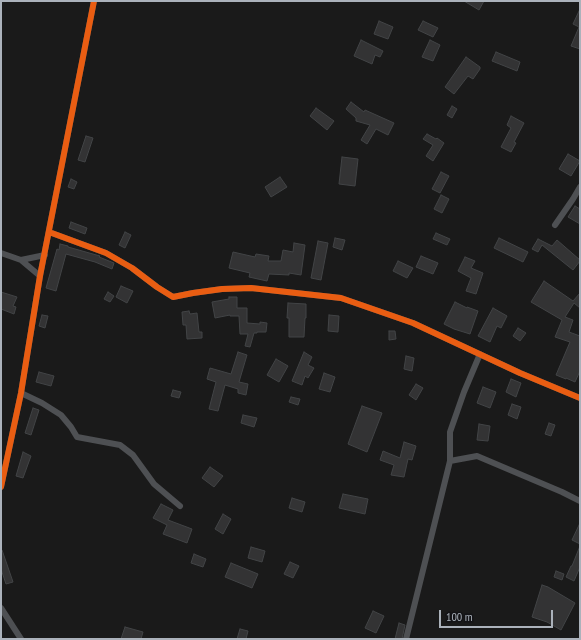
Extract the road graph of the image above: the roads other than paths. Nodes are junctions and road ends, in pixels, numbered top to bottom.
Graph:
1 (94, 1) edge
2 (580, 187) edge
3 (577, 199) edge
4 (555, 225) dead end
5 (50, 232) junction
6 (1, 253) edge
7 (45, 255) junction
8 (21, 260) junction
9 (40, 276) junction
10 (480, 354) junction
11 (21, 393) junction
12 (580, 398) edge
13 (450, 461) junction
14 (1, 487) edge
15 (580, 501) edge
16 (180, 506) dead end
17 (1, 608) edge
18 (21, 639) edge
19 (406, 639) edge

1 - 5 street
2 - 3 street
3 - 4 street
5 - 7 street
5 - 10 street
6 - 8 street
7 - 8 street
7 - 9 street
8 - 9 street
9 - 11 street
10 - 12 street
10 - 13 street
11 - 14 street
11 - 16 street
13 - 15 street
13 - 19 street
17 - 18 street

